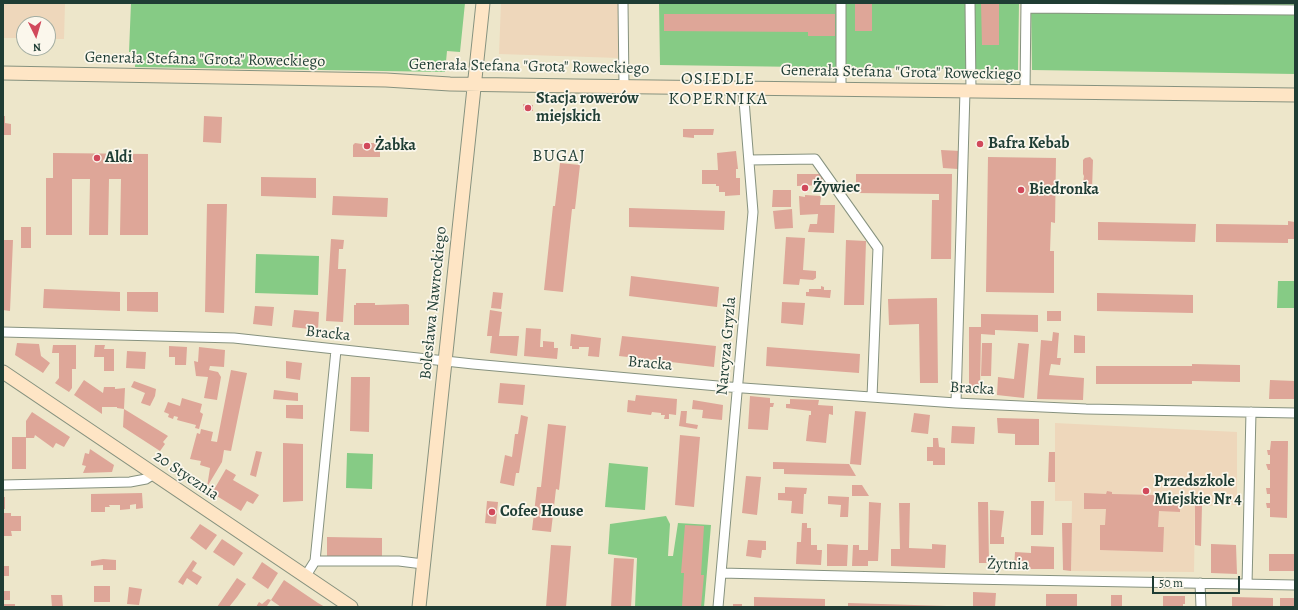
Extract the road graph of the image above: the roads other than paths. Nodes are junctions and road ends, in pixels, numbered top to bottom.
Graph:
1 (483, 3) edge
2 (623, 3) edge
3 (841, 3) edge
4 (970, 3) edge
5 (1026, 6) edge
6 (1265, 7) edge
7 (1295, 10) edge
8 (3, 73) edge
9 (474, 83) junction
10 (624, 87) junction
11 (744, 88) junction
12 (841, 89) junction
13 (968, 91) junction
14 (1025, 91) junction
15 (1295, 95) edge
16 (749, 160) junction
17 (3, 332) edge
18 (336, 350) junction
19 (445, 361) junction
20 (3, 372) edge
21 (738, 387) junction
22 (872, 397) junction
23 (956, 403) junction
24 (1251, 412) junction
25 (1295, 413) edge
26 (154, 474) junction
27 (3, 485) edge
28 (315, 561) junction
29 (423, 564) junction
30 (721, 573) junction
31 (305, 577) junction
32 (1200, 583) junction
33 (1247, 584) junction
34 (1295, 585) edge
35 (351, 607) edge
36 (419, 607) edge
37 (718, 607) edge
38 (1201, 607) edge

1 - 9 street, Bolesława Nawrockiego
2 - 10 street
3 - 12 street
4 - 13 street
5 - 6 street
5 - 14 street
6 - 7 street
8 - 9 street, Generała Stefana "Grota" Roweckiego
9 - 10 street, Generała Stefana "Grota" Roweckiego
9 - 19 street, Bolesława Nawrockiego
10 - 11 street, Generała Stefana "Grota" Roweckiego
11 - 12 street, Generała Stefana "Grota" Roweckiego
11 - 16 street, Narcyza Gryzla
12 - 13 street, Generała Stefana "Grota" Roweckiego
13 - 14 street, Generała Stefana "Grota" Roweckiego
13 - 23 street
14 - 15 street, Generała Stefana "Grota" Roweckiego
16 - 21 street, Narcyza Gryzla
16 - 22 street
17 - 18 street, Bracka
18 - 19 street, Bracka
18 - 28 street
19 - 21 street, Bracka
19 - 29 street, Bolesława Nawrockiego
20 - 26 street, 20 Stycznia
21 - 22 street, Bracka
21 - 30 street, Narcyza Gryzla
22 - 23 street, Bracka
23 - 24 street, Bracka
24 - 25 street, Bracka
24 - 33 street
26 - 27 street
26 - 31 street, 20 Stycznia
28 - 29 street
28 - 31 street
29 - 36 street, Bolesława Nawrockiego
30 - 32 street, Żytnia
30 - 37 street, Narcyza Gryzla
31 - 35 street, 20 Stycznia
32 - 33 street, Żytnia
32 - 38 street
33 - 34 street, Żytnia

